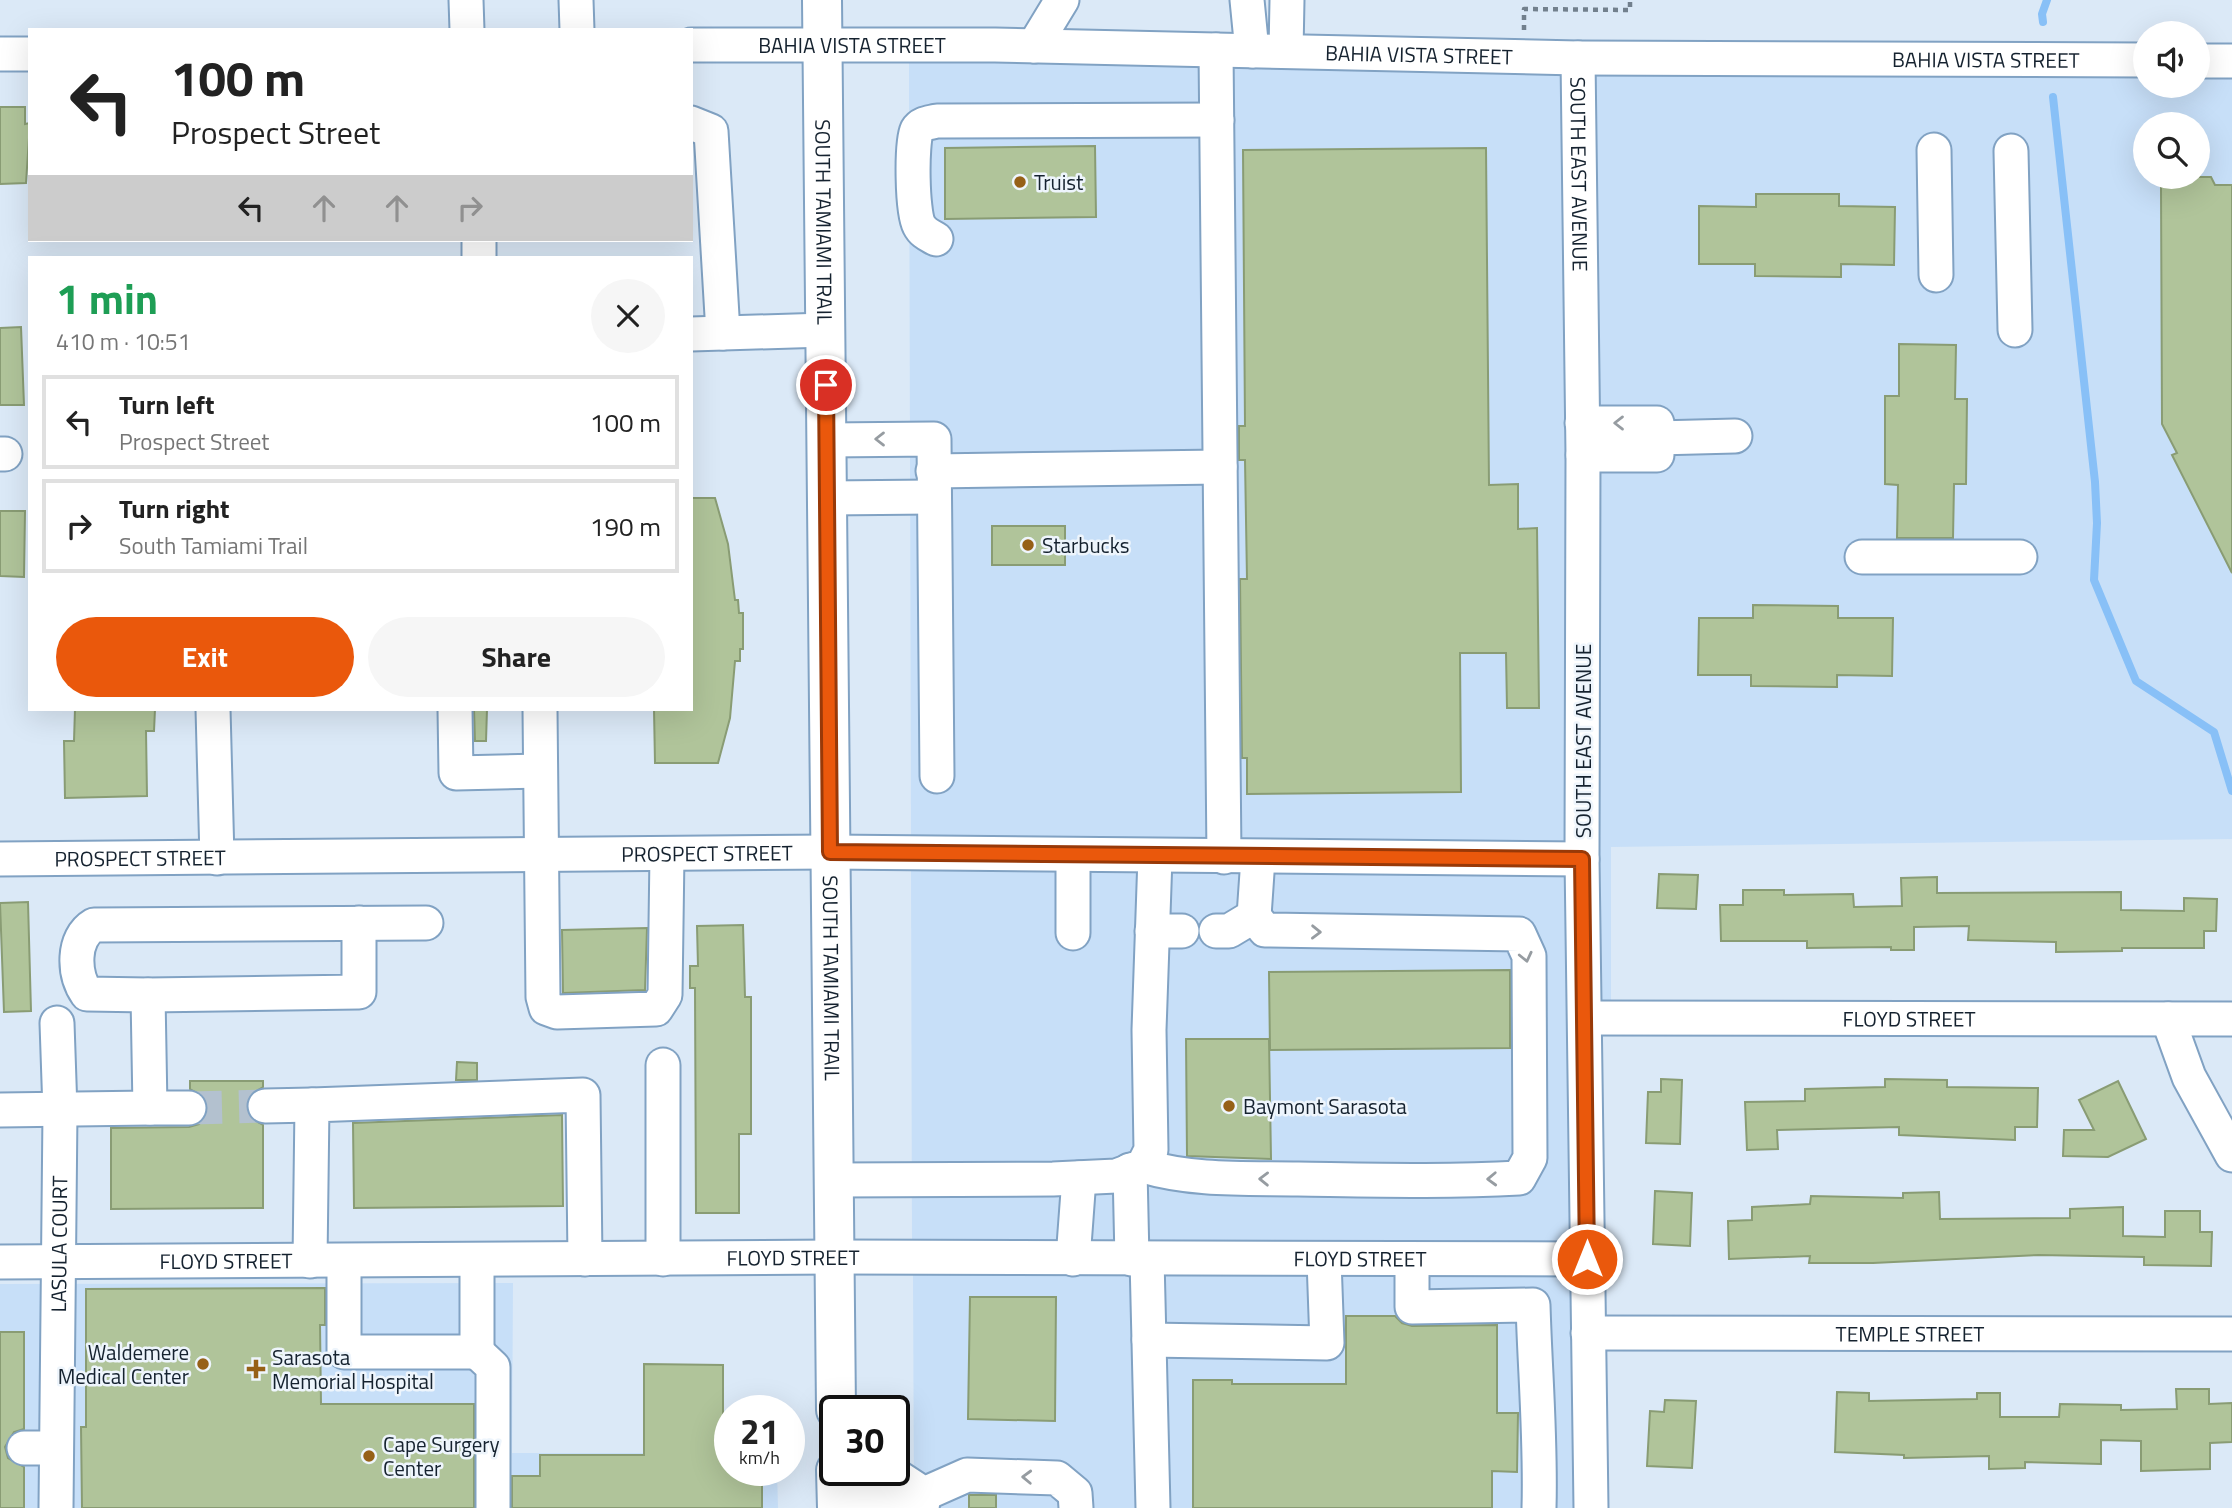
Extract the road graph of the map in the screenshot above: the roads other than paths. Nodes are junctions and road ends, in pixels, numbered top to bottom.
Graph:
1 (466, 0) edge
2 (576, 0) edge
3 (822, 0) edge
4 (1062, 0) edge
5 (1247, 0) edge
6 (1287, 0) edge
7 (467, 28) edge
8 (577, 28) edge
9 (823, 44) junction
10 (693, 45) edge
11 (1034, 46) junction
12 (1216, 50) junction
13 (1252, 51) junction
14 (1286, 51) junction
15 (0, 54) edge
16 (28, 54) edge
17 (1578, 58) junction
18 (2133, 60) edge
19 (2210, 61) edge
20 (2232, 61) edge
21 (1216, 120) junction
22 (693, 124) edge
23 (1934, 150) dead end
24 (2011, 151) dead end
25 (936, 239) dead end
26 (1936, 275) dead end
27 (825, 330) junction
28 (2015, 330) dead end
29 (707, 334) edge
30 (1735, 436) dead end
31 (1582, 439) junction
32 (827, 440) junction
33 (1220, 467) junction
34 (933, 469) junction
35 (827, 498) junction
36 (1862, 557) dead end
37 (2020, 557) dead end
38 (213, 711) edge
39 (455, 711) edge
40 (540, 711) edge
41 (540, 771) junction
42 (937, 776) dead end
43 (830, 852) junction
44 (667, 854) junction
45 (540, 855) junction
46 (1073, 855) junction
47 (1155, 857) junction
48 (1224, 857) junction
49 (217, 858) junction
50 (1258, 858) junction
51 (0, 859) edge
52 (1582, 859) junction
53 (1254, 916) junction
54 (359, 923) junction
55 (426, 923) dead end
56 (1216, 931) dead end
57 (1073, 933) dead end
58 (148, 995) junction
59 (1585, 1018) junction
60 (2168, 1019) junction
61 (2232, 1019) edge
62 (57, 1023) dead end
63 (663, 1065) dead end
64 (312, 1105) junction
65 (265, 1106) tunnel mouth
66 (150, 1108) junction
67 (189, 1108) tunnel mouth
68 (0, 1110) edge
69 (60, 1111) junction
70 (2232, 1154) edge
71 (1137, 1168) junction
72 (1079, 1178) junction
73 (834, 1180) junction
74 (835, 1257) junction
75 (585, 1259) junction
76 (663, 1259) junction
77 (1073, 1259) junction
78 (1140, 1259) junction
79 (1587, 1259) junction
80 (477, 1260) junction
81 (1324, 1260) junction
82 (310, 1261) junction
83 (344, 1261) junction
84 (1412, 1261) junction
85 (0, 1262) edge
86 (56, 1262) junction
87 (1588, 1333) junction
88 (2232, 1334) edge
89 (1149, 1340) junction
90 (477, 1352) junction
91 (836, 1395) edge
92 (1590, 1442) junction
93 (1540, 1443) junction
94 (836, 1488) edge
95 (923, 1501) edge
96 (56, 1508) edge
97 (493, 1508) edge
98 (1076, 1508) edge
99 (1153, 1508) edge
100 (1539, 1508) edge
101 (1591, 1508) edge

1 - 7 street
2 - 8 street
3 - 9 main road, SOUTH TAMIAMI TRAIL
4 - 11 street
5 - 13 street
6 - 14 street
9 - 10 street, BAHIA VISTA STREET
9 - 11 street, BAHIA VISTA STREET
9 - 27 main road, SOUTH TAMIAMI TRAIL
11 - 12 street, BAHIA VISTA STREET
12 - 13 street, BAHIA VISTA STREET
12 - 21 street
13 - 14 street, BAHIA VISTA STREET
14 - 17 street, BAHIA VISTA STREET
15 - 16 street
17 - 18 street, BAHIA VISTA STREET
17 - 31 street, SOUTH EAST AVENUE
19 - 20 street
21 - 25 street
21 - 33 street
22 - 29 street
23 - 26 street
24 - 28 street
27 - 29 street
27 - 32 main road, SOUTH TAMIAMI TRAIL
30 - 31 street
31 - 52 street, SOUTH EAST AVENUE
34 -> 32 street
32 - 35 main road, SOUTH TAMIAMI TRAIL
33 - 34 street
33 - 48 street
34 - 35 street
34 - 42 street
35 - 43 main road, SOUTH TAMIAMI TRAIL
36 - 37 street
38 - 49 street
39 - 41 street
40 - 41 street
41 - 45 street
43 - 44 street, PROSPECT STREET
43 - 46 street, PROSPECT STREET
43 - 73 main road, SOUTH TAMIAMI TRAIL
44 - 45 street, PROSPECT STREET
44 - 45 street
45 - 49 street, PROSPECT STREET
46 - 47 street, PROSPECT STREET
46 - 57 street
47 - 48 street, PROSPECT STREET
47 - 71 street
48 - 50 street, PROSPECT STREET
49 - 51 street, PROSPECT STREET
50 - 52 street, PROSPECT STREET
50 - 53 street
52 - 59 street, SOUTH EAST AVENUE
53 - 56 street
53 -> 71 street
54 - 55 street
54 - 58 street
54 - 58 street
58 - 66 street
59 - 60 street, FLOYD STREET
59 - 79 street, SOUTH EAST AVENUE
60 - 61 street, FLOYD STREET
60 - 70 street
62 - 69 street, LASULA COURT
63 - 76 street
64 - 65 street
64 - 75 street
64 - 82 street
66 - 67 street
66 - 69 street
68 - 69 street
69 - 86 street, LASULA COURT
71 - 72 street
71 - 78 street
72 - 73 street
72 - 77 street
73 - 74 main road, SOUTH TAMIAMI TRAIL
74 - 76 street, FLOYD STREET
74 - 77 street, FLOYD STREET
74 - 91 main road, SOUTH TAMIAMI TRAIL
75 - 76 street, FLOYD STREET
75 - 80 street, FLOYD STREET
77 - 78 street, FLOYD STREET
78 - 81 street, FLOYD STREET
78 - 89 street
79 - 84 street, FLOYD STREET
79 - 87 street, SOUTH EAST AVENUE
80 - 83 street, FLOYD STREET
80 - 90 street
81 - 84 street, FLOYD STREET
81 - 89 street
82 - 83 street, FLOYD STREET
82 - 86 street, FLOYD STREET
83 - 90 street
84 - 93 street
85 - 86 street, FLOYD STREET
86 - 96 street, LASULA COURT
87 - 88 street, TEMPLE STREET
87 - 92 street, SOUTH EAST AVENUE
89 - 99 street
90 - 97 street
92 - 93 street
92 - 101 street, SOUTH EAST AVENUE
93 - 100 street
94 - 95 street
98 -> 95 street

